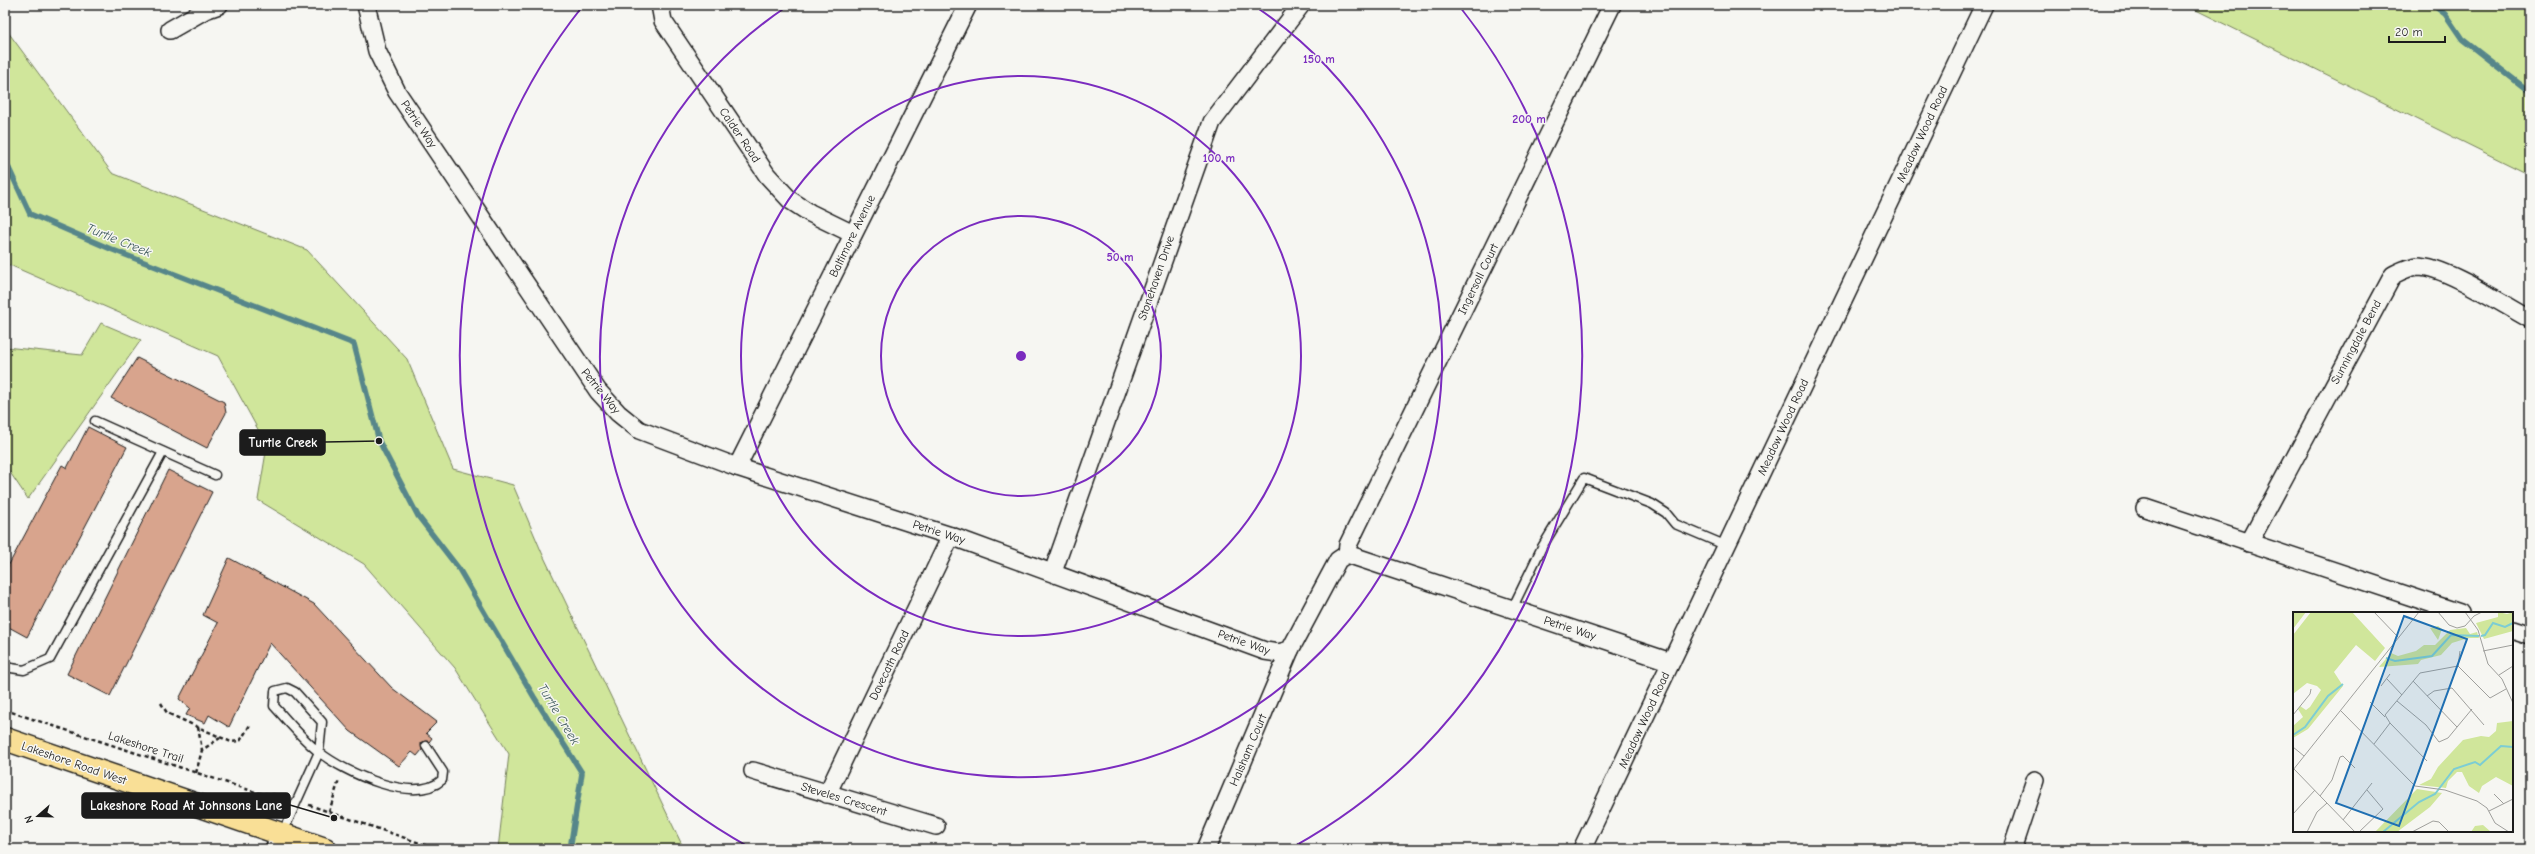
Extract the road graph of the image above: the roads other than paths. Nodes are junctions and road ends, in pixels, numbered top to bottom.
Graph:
1 (219, 5) edge
2 (366, 5) edge
3 (660, 5) edge
4 (968, 5) edge
5 (1301, 5) edge
6 (1612, 5) edge
7 (1984, 5) edge
8 (170, 30) dead end
9 (853, 234) junction
10 (2530, 319) edge
11 (94, 421) dead end
12 (163, 452) junction
13 (737, 467) junction
14 (215, 476) dead end
15 (2145, 508) dead end
16 (951, 536) junction
17 (2249, 543) junction
18 (1727, 546) junction
19 (1348, 554) junction
20 (1053, 572) junction
21 (1512, 609) junction
22 (2457, 612) edge
23 (2513, 630) edge
24 (2530, 636) edge
25 (1290, 650) junction
26 (1671, 662) junction
27 (5, 667) edge
28 (5, 739) edge
29 (426, 746) dead end
30 (319, 752) junction
31 (753, 772) dead end
32 (2035, 780) dead end
33 (827, 794) junction
34 (936, 826) dead end
35 (278, 842) edge
36 (325, 849) edge
37 (1206, 849) edge
38 (1582, 849) edge
39 (2012, 849) edge

1 - 8 street
2 - 13 street, Petrie Way
3 - 9 street, Calder Road
4 - 9 street, Baltimore Avenue
5 - 20 street, Stonehaven Drive
6 - 19 street, Ingersoll Court
7 - 18 street, Meadow Wood Road
9 - 13 street, Baltimore Avenue
10 - 17 street, Sunningdale Bend
11 - 12 lane
12 - 14 lane
12 - 27 lane
13 - 16 street, Petrie Way
15 - 17 street
16 - 20 street, Petrie Way
16 - 33 street, Davecath Road
17 - 22 street
18 - 21 lane
18 - 26 street, Meadow Wood Road
19 - 21 street, Petrie Way
19 - 25 street
20 - 25 street, Petrie Way
21 - 26 street, Petrie Way
23 - 24 street
25 - 37 street, Halsham Court
26 - 38 street, Meadow Wood Road
28 - 35 main road, Lakeshore Road West
29 - 30 lane
30 - 30 lane
30 - 35 lane
31 - 33 street, Steveles Crescent
32 - 39 street
33 - 34 street, Steveles Crescent
35 - 36 main road, Lakeshore Road West

